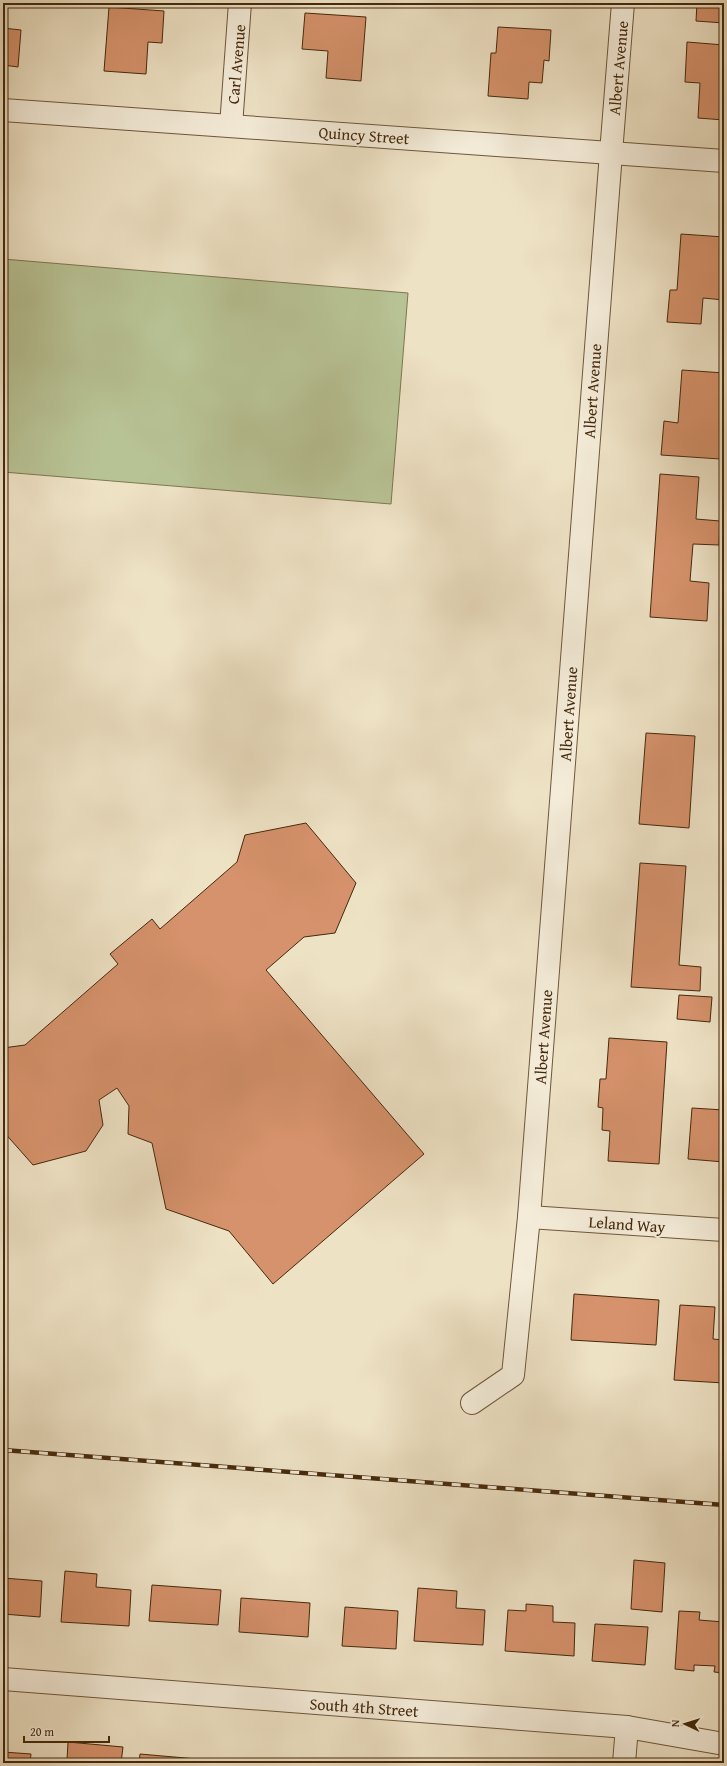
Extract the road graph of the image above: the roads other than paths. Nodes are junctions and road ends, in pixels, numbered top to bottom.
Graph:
1 (240, 3) edge
2 (623, 3) edge
3 (3, 110) edge
4 (231, 126) junction
5 (610, 153) junction
6 (724, 161) edge
7 (530, 1217) junction
8 (724, 1230) edge
9 (472, 1403) dead end
10 (3, 1679) edge
11 (627, 1727) junction
12 (724, 1744) edge
13 (624, 1763) edge

1 - 4 street, Carl Avenue
2 - 5 street, Albert Avenue
3 - 4 street, Quincy Street
4 - 5 street, Quincy Street
5 - 6 street, Quincy Street
5 - 7 street, Albert Avenue
7 - 8 street, Leland Way
7 - 9 street, Albert Avenue
10 - 11 street, South 4th Street
11 - 12 street, South 4th Street
11 - 13 street

